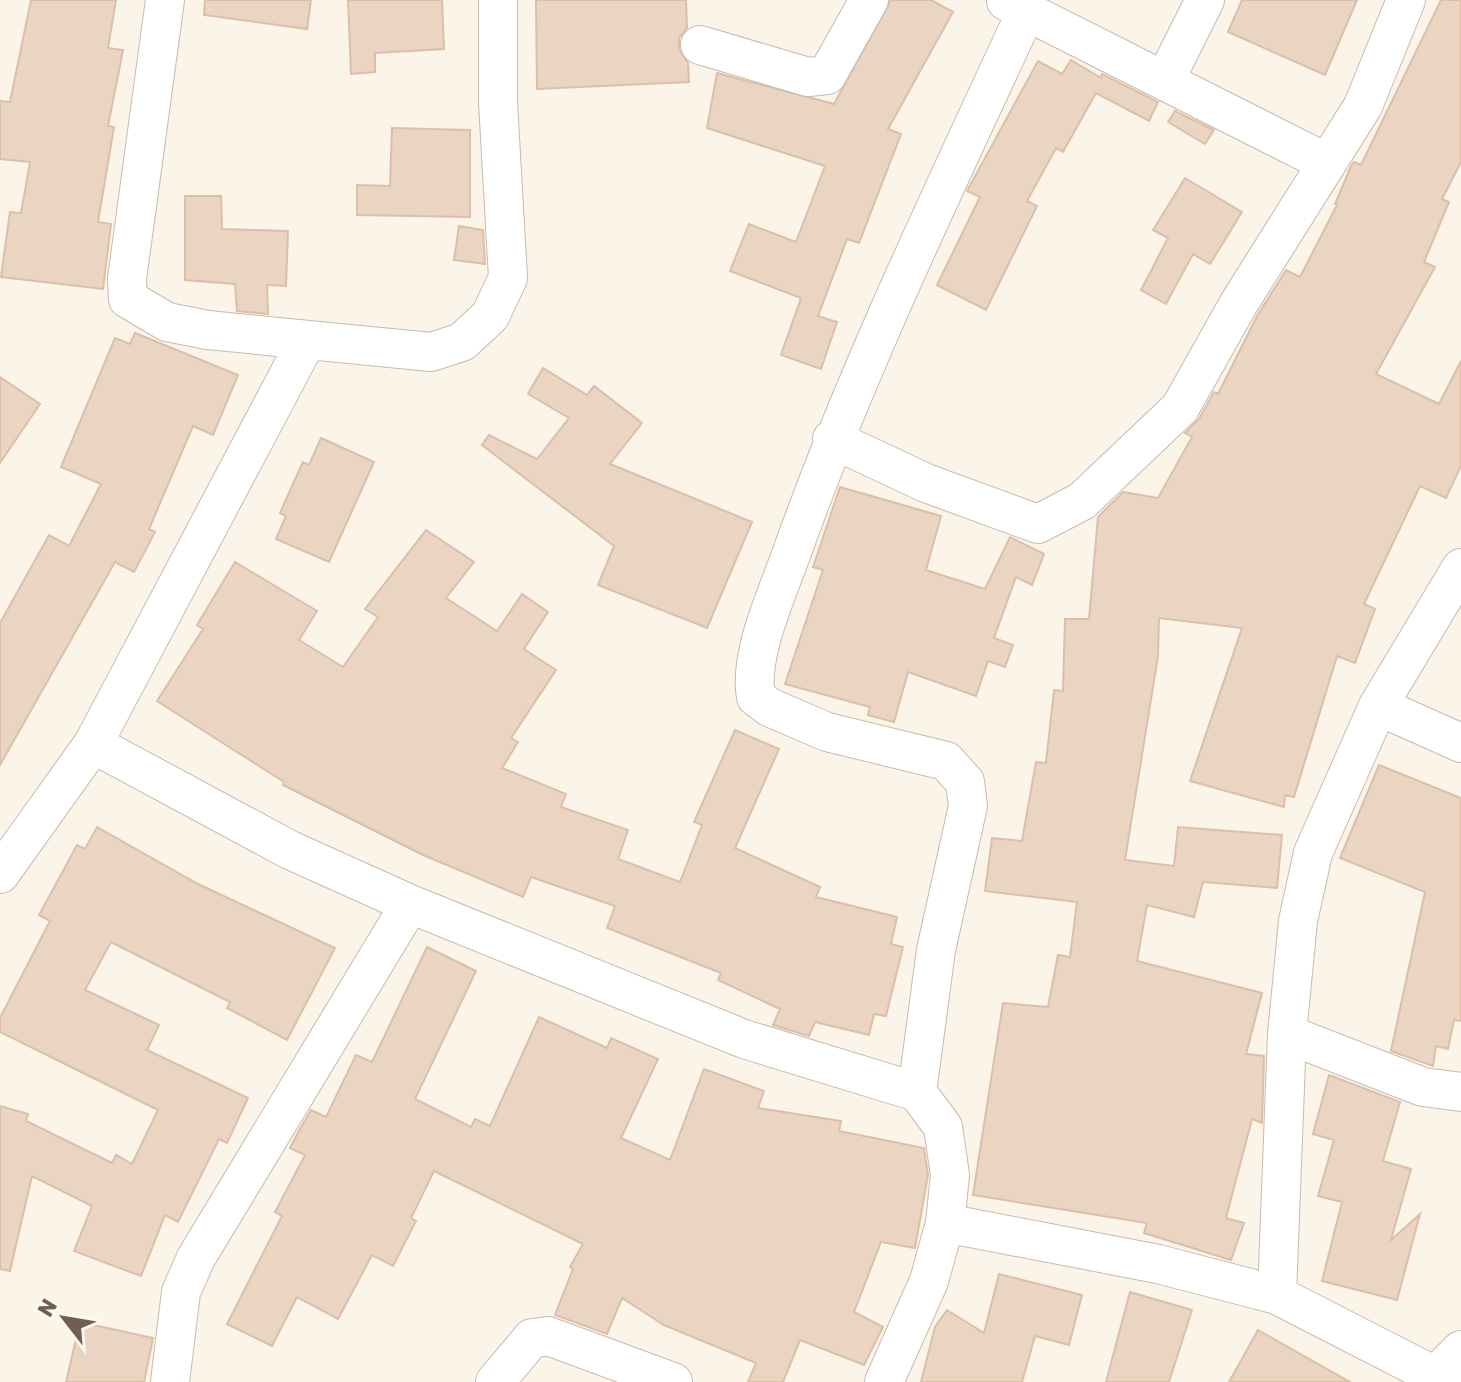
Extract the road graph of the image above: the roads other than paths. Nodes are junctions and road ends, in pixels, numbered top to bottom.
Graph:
1 (165, 0) edge
2 (498, 0) edge
3 (869, 0) edge
4 (1205, 0) edge
5 (1406, 0) edge
6 (1015, 6) edge
7 (700, 45) dead end
8 (1165, 80) junction
9 (1325, 162) junction
10 (307, 340) junction
11 (832, 439) junction
12 (1461, 568) edge
13 (1378, 706) junction
14 (1461, 743) edge
15 (93, 744) junction
16 (0, 874) edge
17 (410, 904) junction
18 (1287, 1034) junction
19 (917, 1092) junction
20 (1461, 1092) edge
21 (945, 1223) junction
22 (1277, 1295) junction
23 (1449, 1369) edge
24 (170, 1382) edge
25 (495, 1382) edge
26 (673, 1382) edge
27 (884, 1382) edge

1 - 10 street
2 - 10 street
3 - 7 street
4 - 8 street
5 - 9 street
6 - 8 street
6 - 11 street
8 - 9 street
9 - 11 street
10 - 15 street
11 - 19 street
12 - 13 street
13 - 14 street
13 - 18 street
15 - 16 street
15 - 17 street
17 - 19 street
17 - 24 street
18 - 20 street
18 - 22 street
19 - 21 street
21 - 22 street
21 - 27 street
22 - 23 street
25 - 26 street

